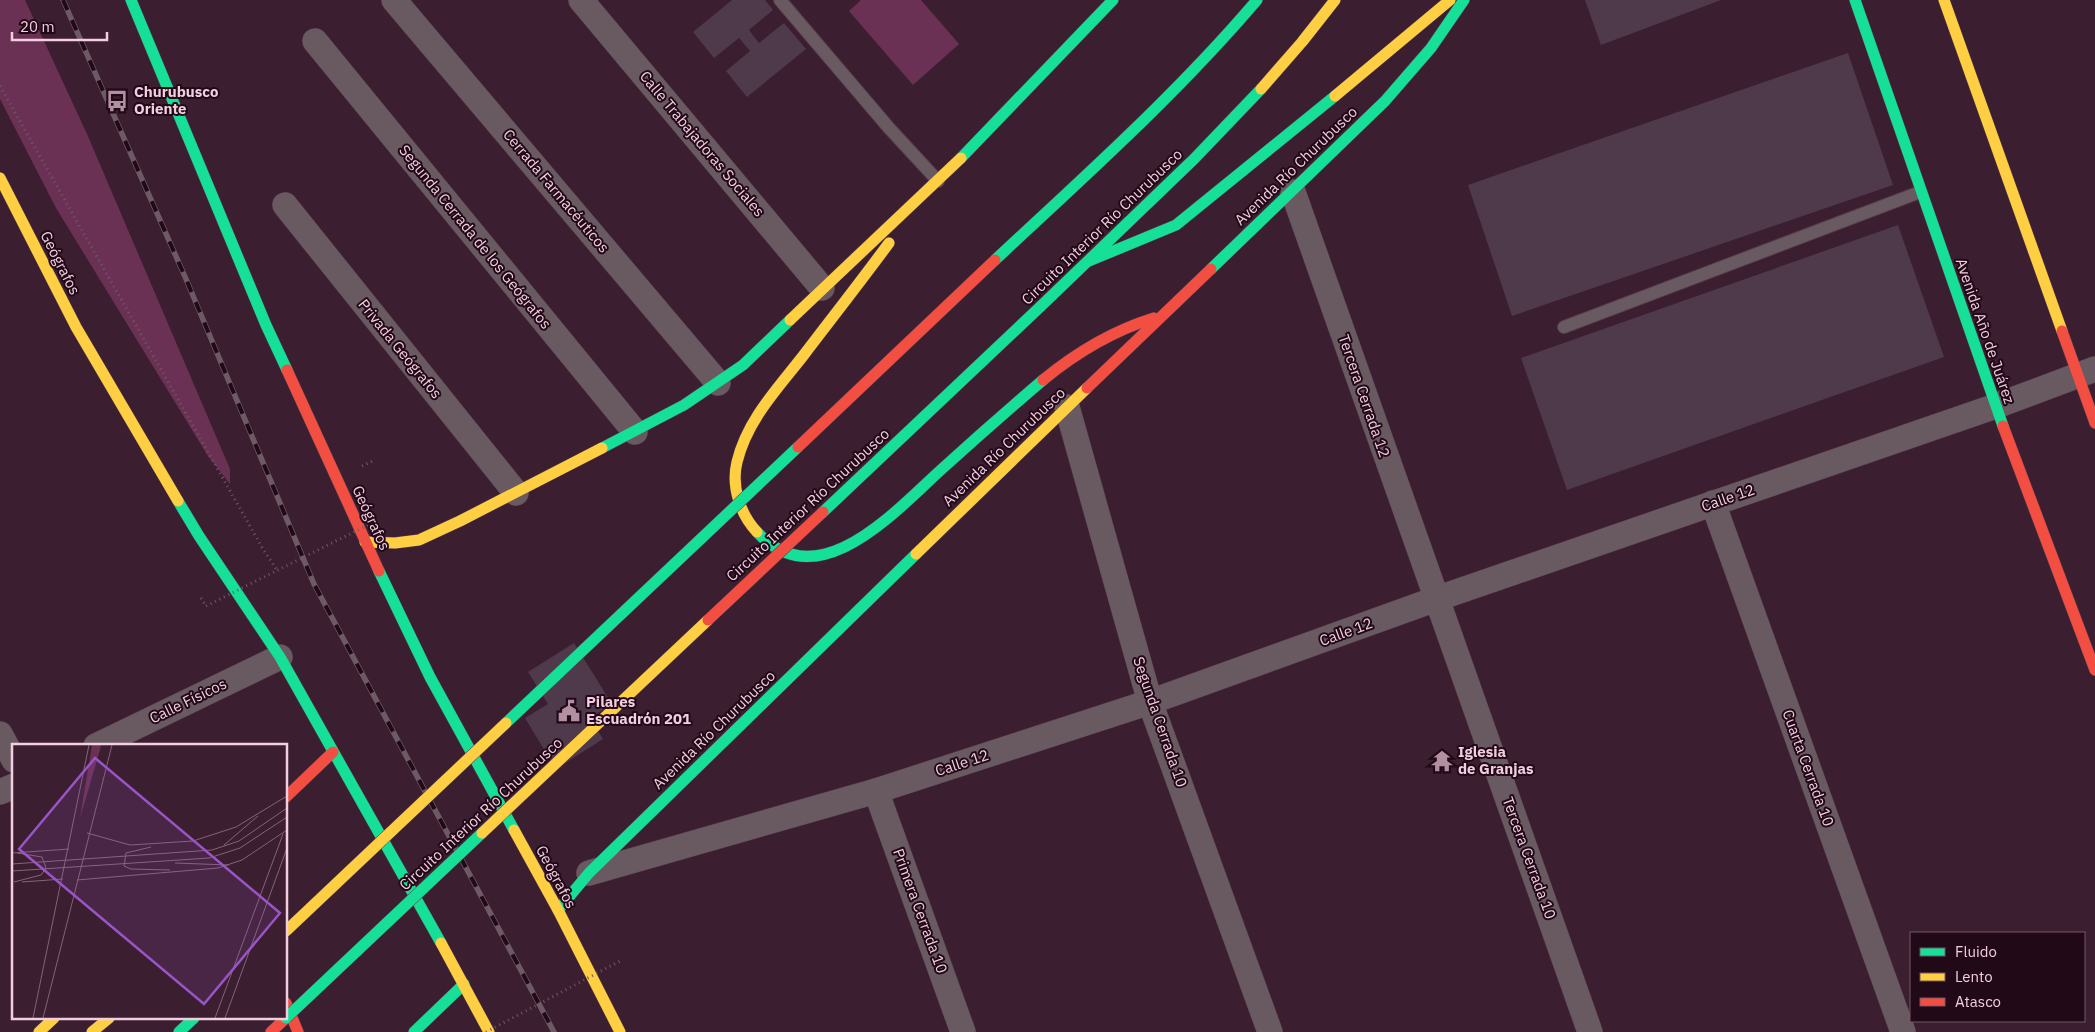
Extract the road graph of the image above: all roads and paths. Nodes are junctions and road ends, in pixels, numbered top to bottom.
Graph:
1 (131, 0) edge
2 (394, 0) edge
3 (581, 0) edge
4 (780, 0) edge
5 (1257, 0) edge
6 (1335, 0) edge
7 (1450, 0) edge
8 (1464, 0) edge
9 (1855, 0) edge
10 (1944, 0) edge
11 (1108, 2) edge
12 (315, 41) dead end
13 (0, 86) edge
14 (0, 178) edge
15 (938, 181) junction
16 (1293, 192) junction
17 (1920, 192) junction
18 (285, 205) dead end
19 (1089, 261) junction
20 (822, 288) junction
21 (1162, 315) junction
22 (1564, 327) dead end
23 (2086, 372) edge
24 (718, 383) junction
25 (1996, 406) junction
26 (1067, 407) junction
27 (2095, 423) edge
28 (635, 432) junction
29 (516, 493) junction
30 (1713, 504) junction
31 (378, 520) dead end
32 (365, 542) junction
33 (278, 570) junction
34 (1436, 599) junction
35 (206, 606) dead end
36 (280, 657) junction
37 (2095, 670) edge
38 (1150, 702) junction
39 (0, 734) edge
40 (100, 744) edge
41 (333, 752) junction
42 (12, 756) edge
43 (12, 787) edge
44 (876, 791) junction
45 (0, 792) edge
46 (288, 794) edge
47 (589, 873) junction
48 (558, 910) junction
49 (288, 929) edge
50 (620, 961) dead end
51 (464, 984) junction
52 (288, 1008) edge
53 (288, 1016) edge
54 (52, 1020) edge
55 (107, 1020) edge
56 (192, 1020) edge
57 (284, 1020) edge
58 (39, 1032) edge
59 (92, 1032) edge
60 (179, 1032) edge
61 (271, 1032) edge
62 (298, 1032) edge
63 (414, 1032) edge
64 (488, 1032) edge
65 (620, 1032) edge
66 (963, 1032) edge
67 (1270, 1032) edge
68 (1590, 1032) edge
69 (1903, 1032) edge

1 - 32 main road, Geógrafos
2 - 24 street, Cerrada Farmacéuticos
3 - 20 street, Calle Trabajadoras Sociales
4 - 15 lane
5 - 49 main road, bridge
6 - 19 main road, Circuito Interior Río Churubusco
7 - 19 main road
8 - 16 main road, Avenida Río Churubusco
9 - 17 main road, Avenida Año de Juárez
10 - 23 main road
11 - 15 main road
12 - 28 street, Segunda Cerrada de los Geógrafos
13 - 33 path
14 - 36 main road, Geógrafos
15 - 20 main road
15 - 21 main road
16 - 21 main road, Avenida Río Churubusco
16 - 34 street, Tercera Cerrada 12
17 - 22 lane
17 - 25 main road, Avenida Año de Juárez
18 - 29 street, Privada Geógrafos
19 - 53 main road, Circuito Interior Río Churubusco, bridge
20 - 24 main road
21 - 26 main road, Avenida Río Churubusco
23 - 25 street, Calle 12
23 - 27 main road
24 - 28 main road
25 - 30 street, Calle 12
25 - 37 main road, Avenida Año de Juárez
26 - 38 street, Segunda Cerrada 10
26 - 47 main road, Avenida Río Churubusco
28 - 29 main road
29 - 32 main road
30 - 34 street, Calle 12
30 - 69 street, Cuarta Cerrada 10
31 - 33 path, bridge
32 - 48 main road, Geógrafos
33 - 35 path, bridge
34 - 38 street, Calle 12
34 - 68 street, Tercera Cerrada 10
36 - 40 street, Calle Físicos
36 - 41 main road, Geógrafos
38 - 44 street, Calle 12
38 - 67 street, Segunda Cerrada 10
39 - 42 street
41 - 46 main road
41 - 51 main road, Geógrafos
43 - 45 street
44 - 47 street, Calle 12
44 - 66 street, Primera Cerrada 10
47 - 48 main road, Avenida Río Churubusco
48 - 65 main road, Geógrafos
50 - 64 path, bridge
51 - 63 main road
51 - 64 main road, Geógrafos
52 - 62 main road
54 - 58 main road
55 - 59 main road
56 - 60 main road
57 - 61 main road, Circuito Interior Río Churubusco

